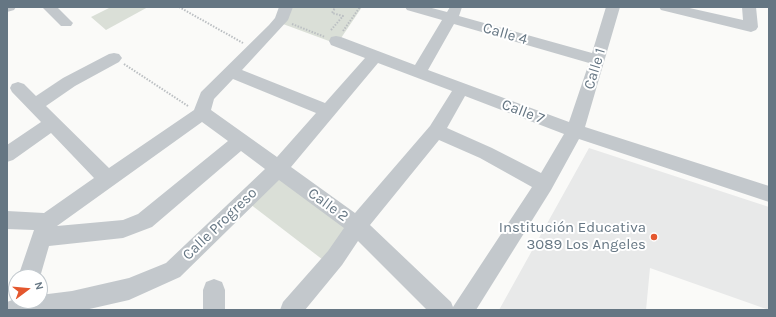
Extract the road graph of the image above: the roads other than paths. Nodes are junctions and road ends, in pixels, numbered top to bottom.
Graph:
1 (50, 7) edge
2 (412, 7) edge
3 (613, 7) edge
4 (666, 7) edge
5 (749, 7) edge
6 (686, 9) edge
7 (454, 13) edge
8 (283, 14) edge
9 (66, 23) dead end
10 (333, 36) road end
11 (376, 55) junction
12 (114, 58) road end
13 (598, 60) junction
14 (231, 72) junction
15 (419, 72) junction
16 (18, 88) dead end
17 (462, 88) junction
18 (35, 105) junction
19 (328, 111) junction
20 (202, 114) junction
21 (52, 123) junction
22 (436, 131) junction
23 (575, 132) junction
24 (240, 141) junction
25 (7, 155) edge
26 (278, 168) junction
27 (108, 180) junction
28 (544, 184) junction
29 (769, 194) edge
30 (7, 220) edge
31 (357, 226) junction
32 (45, 230) junction
33 (32, 269) edge
34 (15, 310) edge
35 (19, 310) edge
36 (291, 310) edge
37 (443, 310) edge
38 (462, 310) edge

1 - 9 street
2 - 7 street, Calle 4
3 - 13 street, Calle 1
4 - 6 street
5 - 6 street
7 - 13 street, Calle 4
7 - 15 street
8 - 14 street
10 - 11 street, Calle 7
11 - 15 street, Calle 7
11 - 19 street, Calle Progreso
12 - 18 street
13 - 23 street, Calle 1
14 - 19 street
14 - 20 street
15 - 17 street, Calle 7
16 - 18 street
17 - 22 street
17 - 23 street, Calle 7
18 - 21 street
19 - 26 street, Calle Progreso
20 - 24 street, Calle 2
20 - 27 street
21 - 25 street
21 - 27 street
22 - 28 street
22 - 31 street
23 - 28 street, Calle 1
23 - 29 street, Calle 7
24 - 26 street, Calle 2
24 - 32 street
26 - 31 street, Calle 2
26 - 35 street, Calle Progreso
27 - 32 street
28 - 38 street, Calle 1
30 - 32 street
31 - 36 street
31 - 37 street, Calle 2
32 - 33 street
34 - 35 street, Calle Progreso

